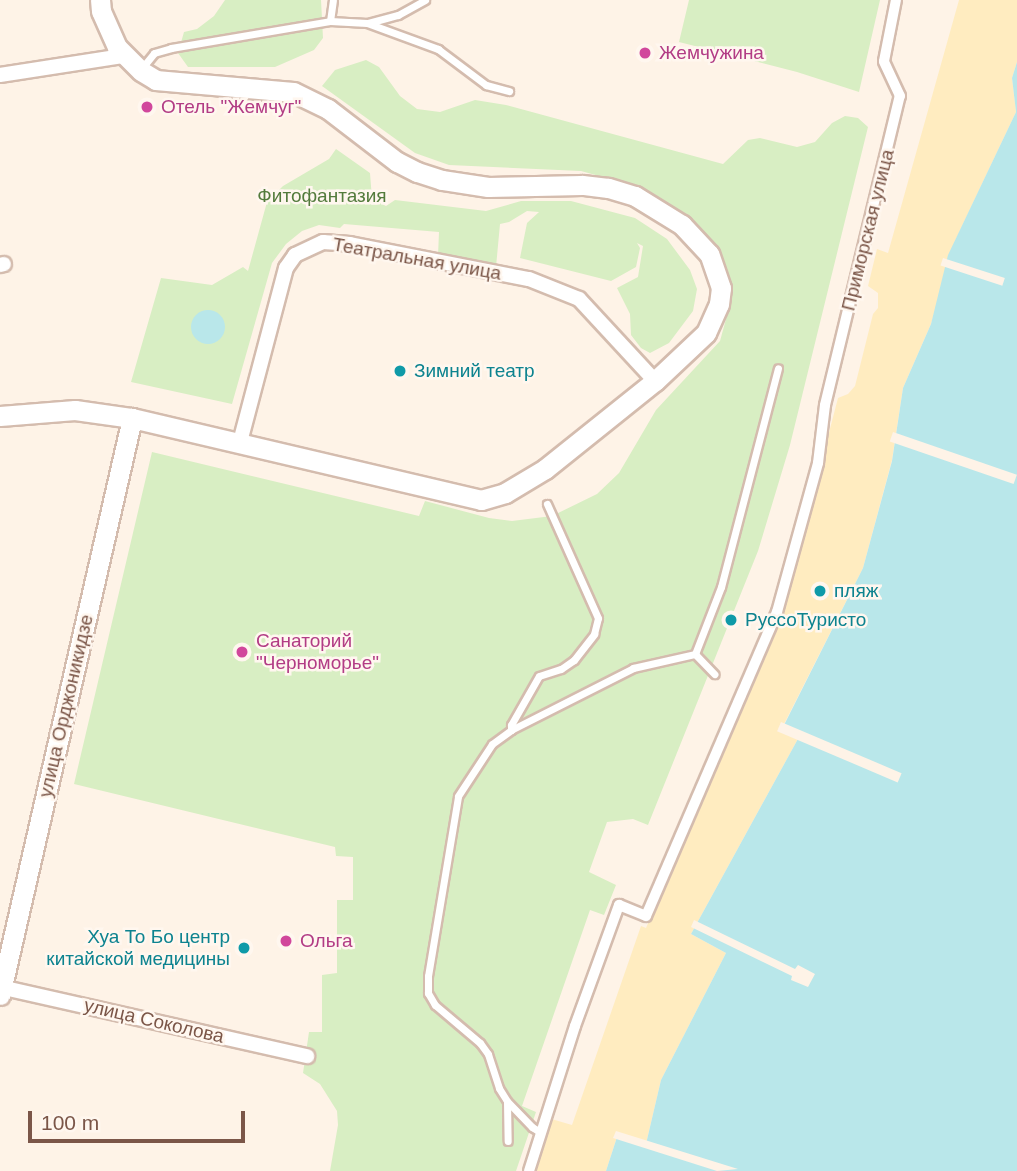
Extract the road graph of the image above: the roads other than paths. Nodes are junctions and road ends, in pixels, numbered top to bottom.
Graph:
1 (100, 0) edge
2 (333, 0) edge
3 (425, 0) edge
4 (897, 0) edge
5 (330, 21) junction
6 (367, 23) junction
7 (123, 56) junction
8 (141, 71) junction
9 (0, 75) edge
10 (509, 91) dead end
11 (778, 368) dead end
12 (660, 377) junction
13 (0, 416) edge
14 (132, 418) junction
15 (240, 442) junction
16 (547, 504) dead end
17 (695, 654) junction
18 (714, 674) dead end
19 (511, 730) junction
20 (1, 990) edge
21 (307, 1056) dead end
22 (508, 1101) junction
23 (540, 1132) junction
24 (508, 1141) dead end
25 (529, 1171) edge

1 - 7 main road
2 - 5 lane
3 - 6 lane
4 - 23 street, Приморская улица
5 - 6 lane
5 - 8 lane
6 - 10 lane
7 - 8 main road
7 - 9 street
8 - 12 main road
11 - 17 lane
12 - 15 main road
12 - 15 street, Театральная улица
13 - 14 main road
14 - 15 main road
14 - 20 main road, улица Орджоникидзе
16 - 19 lane
17 - 18 lane
17 - 19 lane
19 - 22 lane
20 - 21 street, улица Соколова
22 - 23 lane
22 - 24 lane
23 - 25 street

